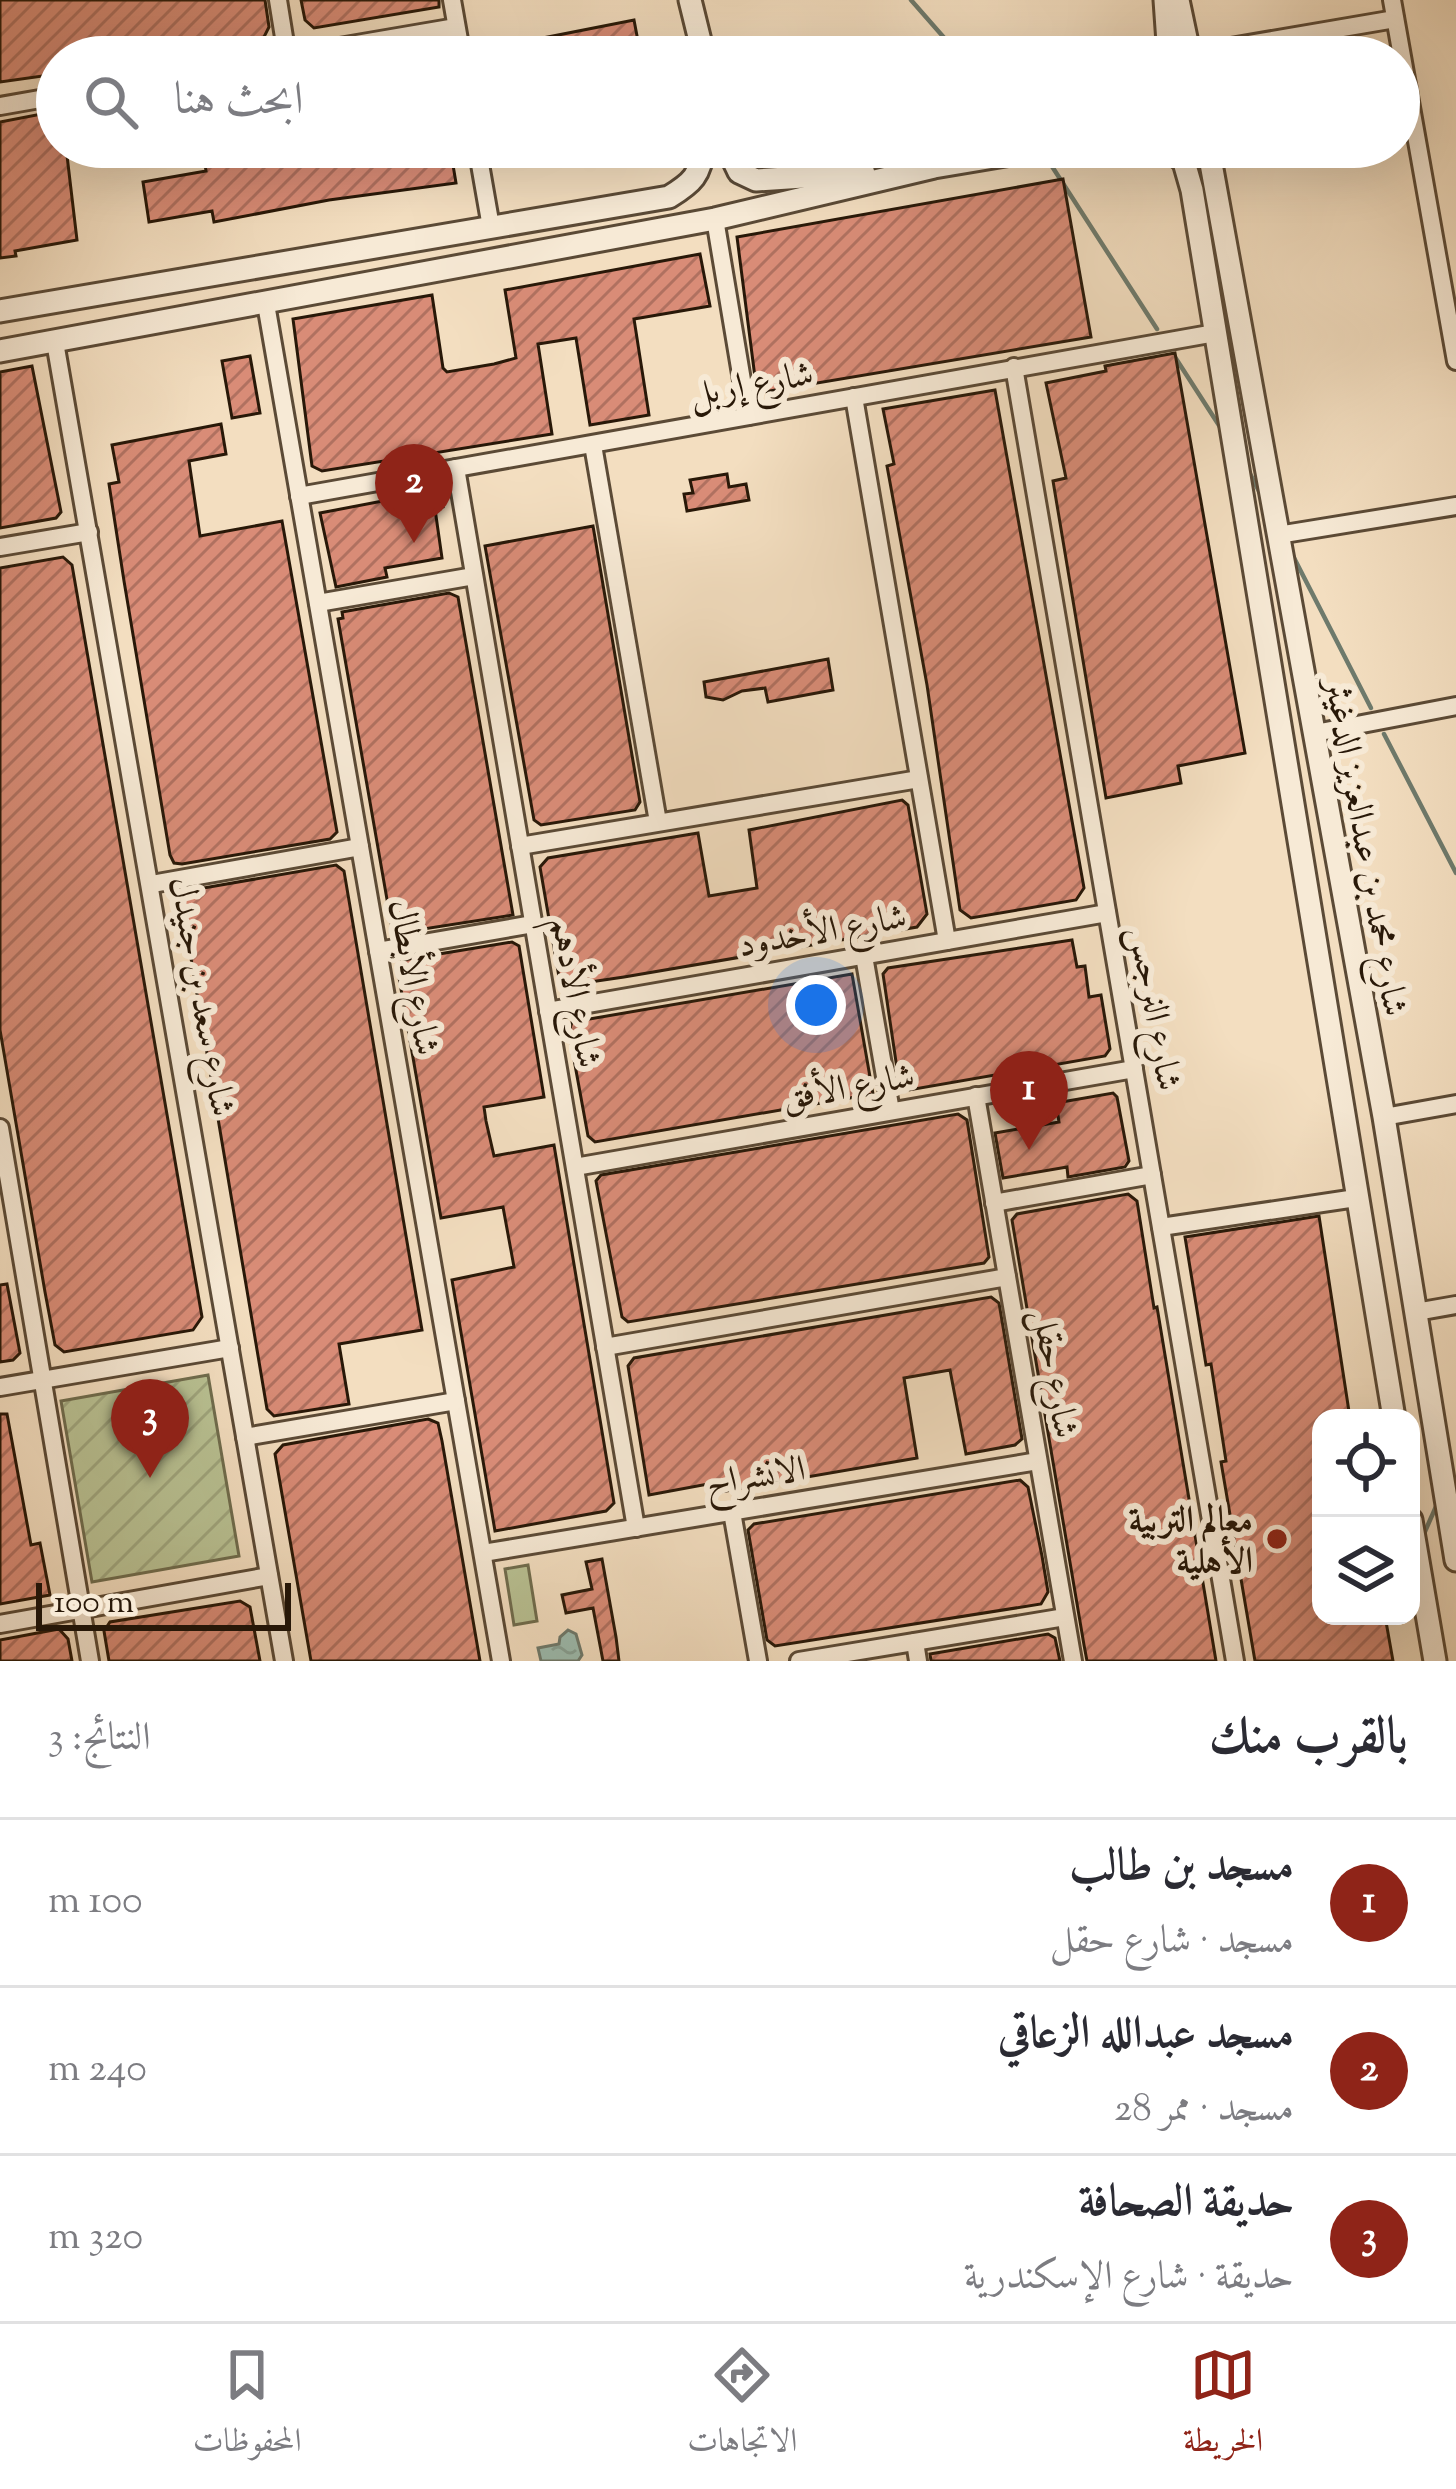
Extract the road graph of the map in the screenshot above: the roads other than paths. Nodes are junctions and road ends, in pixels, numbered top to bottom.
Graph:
1 (278, 0) edge
2 (452, 0) edge
3 (690, 0) edge
4 (1165, 0) edge
5 (1178, 0) edge
6 (1394, 9) edge
7 (456, 26) junction
8 (282, 36) edge
9 (399, 36) edge
10 (458, 36) edge
11 (696, 36) edge
12 (1177, 36) edge
13 (1181, 36) edge
14 (1273, 36) edge
15 (36, 100) edge
16 (0, 106) edge
17 (1420, 151) edge
18 (481, 168) edge
19 (701, 168) edge
20 (737, 168) edge
21 (923, 168) edge
22 (930, 168) edge
23 (1185, 168) edge
24 (1212, 168) edge
25 (715, 219) junction
26 (491, 227) junction
27 (266, 304) junction
28 (0, 311) edge
29 (1215, 333) junction
30 (1455, 341) edge
31 (55, 342) junction
32 (0, 351) edge
33 (1456, 362) edge
34 (1014, 367) junction
35 (854, 397) junction
36 (748, 416) junction
37 (593, 446) junction
38 (456, 468) junction
39 (299, 496) junction
40 (1456, 506) edge
41 (88, 532) junction
42 (1278, 535) junction
43 (0, 547) edge
44 (474, 576) junction
45 (318, 603) junction
46 (1456, 706) edge
47 (1315, 733) junction
48 (919, 778) junction
49 (658, 822) junction
50 (520, 846) junction
51 (360, 847) junction
52 (152, 884) junction
53 (1107, 913) junction
54 (533, 923) junction
55 (947, 941) junction
56 (1353, 947) junction
57 (378, 951) junction
58 (1317, 953) junction
59 (864, 956) junction
60 (548, 1011) junction
61 (1134, 1069) junction
62 (976, 1096) junction
63 (1456, 1104) edge
64 (892, 1111) junction
65 (1384, 1118) junction
66 (1, 1136) edge
67 (575, 1167) junction
68 (1152, 1175) junction
69 (1356, 1198) junction
70 (994, 1203) junction
71 (1161, 1227) junction
72 (1006, 1277) junction
73 (1456, 1305) edge
74 (1416, 1312) junction
75 (605, 1347) junction
76 (230, 1348) junction
77 (42, 1379) junction
78 (0, 1387) edge
79 (456, 1401) junction
80 (1392, 1409) edge
81 (245, 1437) junction
82 (1038, 1461) junction
83 (732, 1511) junction
84 (636, 1528) junction
85 (483, 1552) junction
86 (1456, 1560) edge
87 (1420, 1573) edge
88 (269, 1576) junction
89 (81, 1610) junction
90 (1065, 1617) junction
91 (0, 1624) edge
92 (915, 1642) junction
93 (809, 1660) edge
94 (90, 1661) edge
95 (284, 1661) edge
96 (501, 1661) edge
97 (758, 1661) edge
98 (918, 1661) edge
99 (1072, 1661) edge
100 (1235, 1661) edge
101 (1435, 1661) edge

1 - 8 street
2 - 7 street
3 - 11 street
4 - 12 street
5 - 13 street
6 - 14 street
7 - 9 street
7 - 10 street
15 - 16 street
17 - 30 street
18 - 26 street
19 - 26 street
20 - 21 street
22 - 25 street
23 - 29 street, شارع محمد بن عبدالعزيز الدغيثر
24 - 42 street, شارع محمد بن عبدالعزيز الدغيثر
25 - 27 street
25 - 36 street
26 - 28 street
27 - 31 street
27 - 39 street, شارع الأبطال
29 - 34 street, شارع إربل
29 - 58 street, شارع محمد بن عبدالعزيز الدغيثر
30 - 33 street
31 - 32 street
31 - 41 street, شارع سعد بن جنيدل
34 - 35 street, شارع إربل
34 - 53 street, شارع النرجس
35 - 36 street, شارع إربل
35 - 48 street
36 - 37 street, شارع إربل
37 - 38 street, شارع إربل
37 - 49 street
38 - 39 street, شارع إربل
38 - 44 street, شارع الأدهم
39 - 45 street, شارع الأبطال
40 - 42 street
41 - 43 street
41 - 52 street, شارع سعد بن جنيدل
42 - 47 street, شارع محمد بن عبدالعزيز الدغيثر
44 - 45 street
44 - 50 street, شارع الأدهم
45 - 51 street, شارع الأبطال
46 - 47 street
47 - 56 street, شارع محمد بن عبدالعزيز الدغيثر
48 - 49 street
48 - 55 street
49 - 50 street
50 - 54 street, شارع الأدهم
51 - 52 street
51 - 57 street, شارع الأبطال
52 - 76 street, شارع سعد بن جنيدل
53 - 55 street, شارع الأخدود
53 - 61 street, شارع النرجس
54 - 57 street
54 - 60 street, شارع الأدهم
55 - 59 street, شارع الأخدود
56 - 58 street
56 - 65 street, شارع محمد بن عبدالعزيز الدغيثر
57 - 79 street, شارع الأبطال
58 - 69 street, شارع محمد بن عبدالعزيز الدغيثر
59 - 60 street, شارع الأخدود
59 - 64 street
60 - 67 street, شارع الأدهم
61 - 62 street, شارع الأفق
61 - 68 street, شارع النرجس
62 - 64 street, شارع الأفق
62 - 70 street, شارع حقل
63 - 65 street
64 - 67 street, شارع الأفق
65 - 74 street, شارع محمد بن عبدالعزيز الدغيثر
66 - 77 street
67 - 75 street, شارع الأدهم
68 - 70 street
68 - 71 street, شارع النرجس
69 - 71 street
69 - 80 street, شارع محمد بن عبدالعزيز الدغيثر
70 - 72 street, شارع حقل
71 - 100 street, شارع النرجس
72 - 75 street
72 - 82 street, شارع حقل
73 - 74 street
74 - 86 street, شارع محمد بن عبدالعزيز الدغيثر
75 - 84 street, شارع الأدهم
76 - 77 street
76 - 81 street, شارع سعد بن جنيدل
77 - 78 street
77 - 89 street
79 - 81 street
79 - 85 street, شارع الأبطال
81 - 88 street, شارع سعد بن جنيدل
82 - 83 street, الانشراح
82 - 90 street, شارع حقل
83 - 84 street, الانشراح
83 - 97 street
84 - 85 street, الانشراح
85 - 96 street, شارع الأبطال
87 - 101 street
88 - 89 street
88 - 95 street, شارع سعد بن جنيدل
89 - 91 street
89 - 94 street
90 - 92 street
90 - 99 street, شارع حقل
92 - 93 street
92 - 98 street

